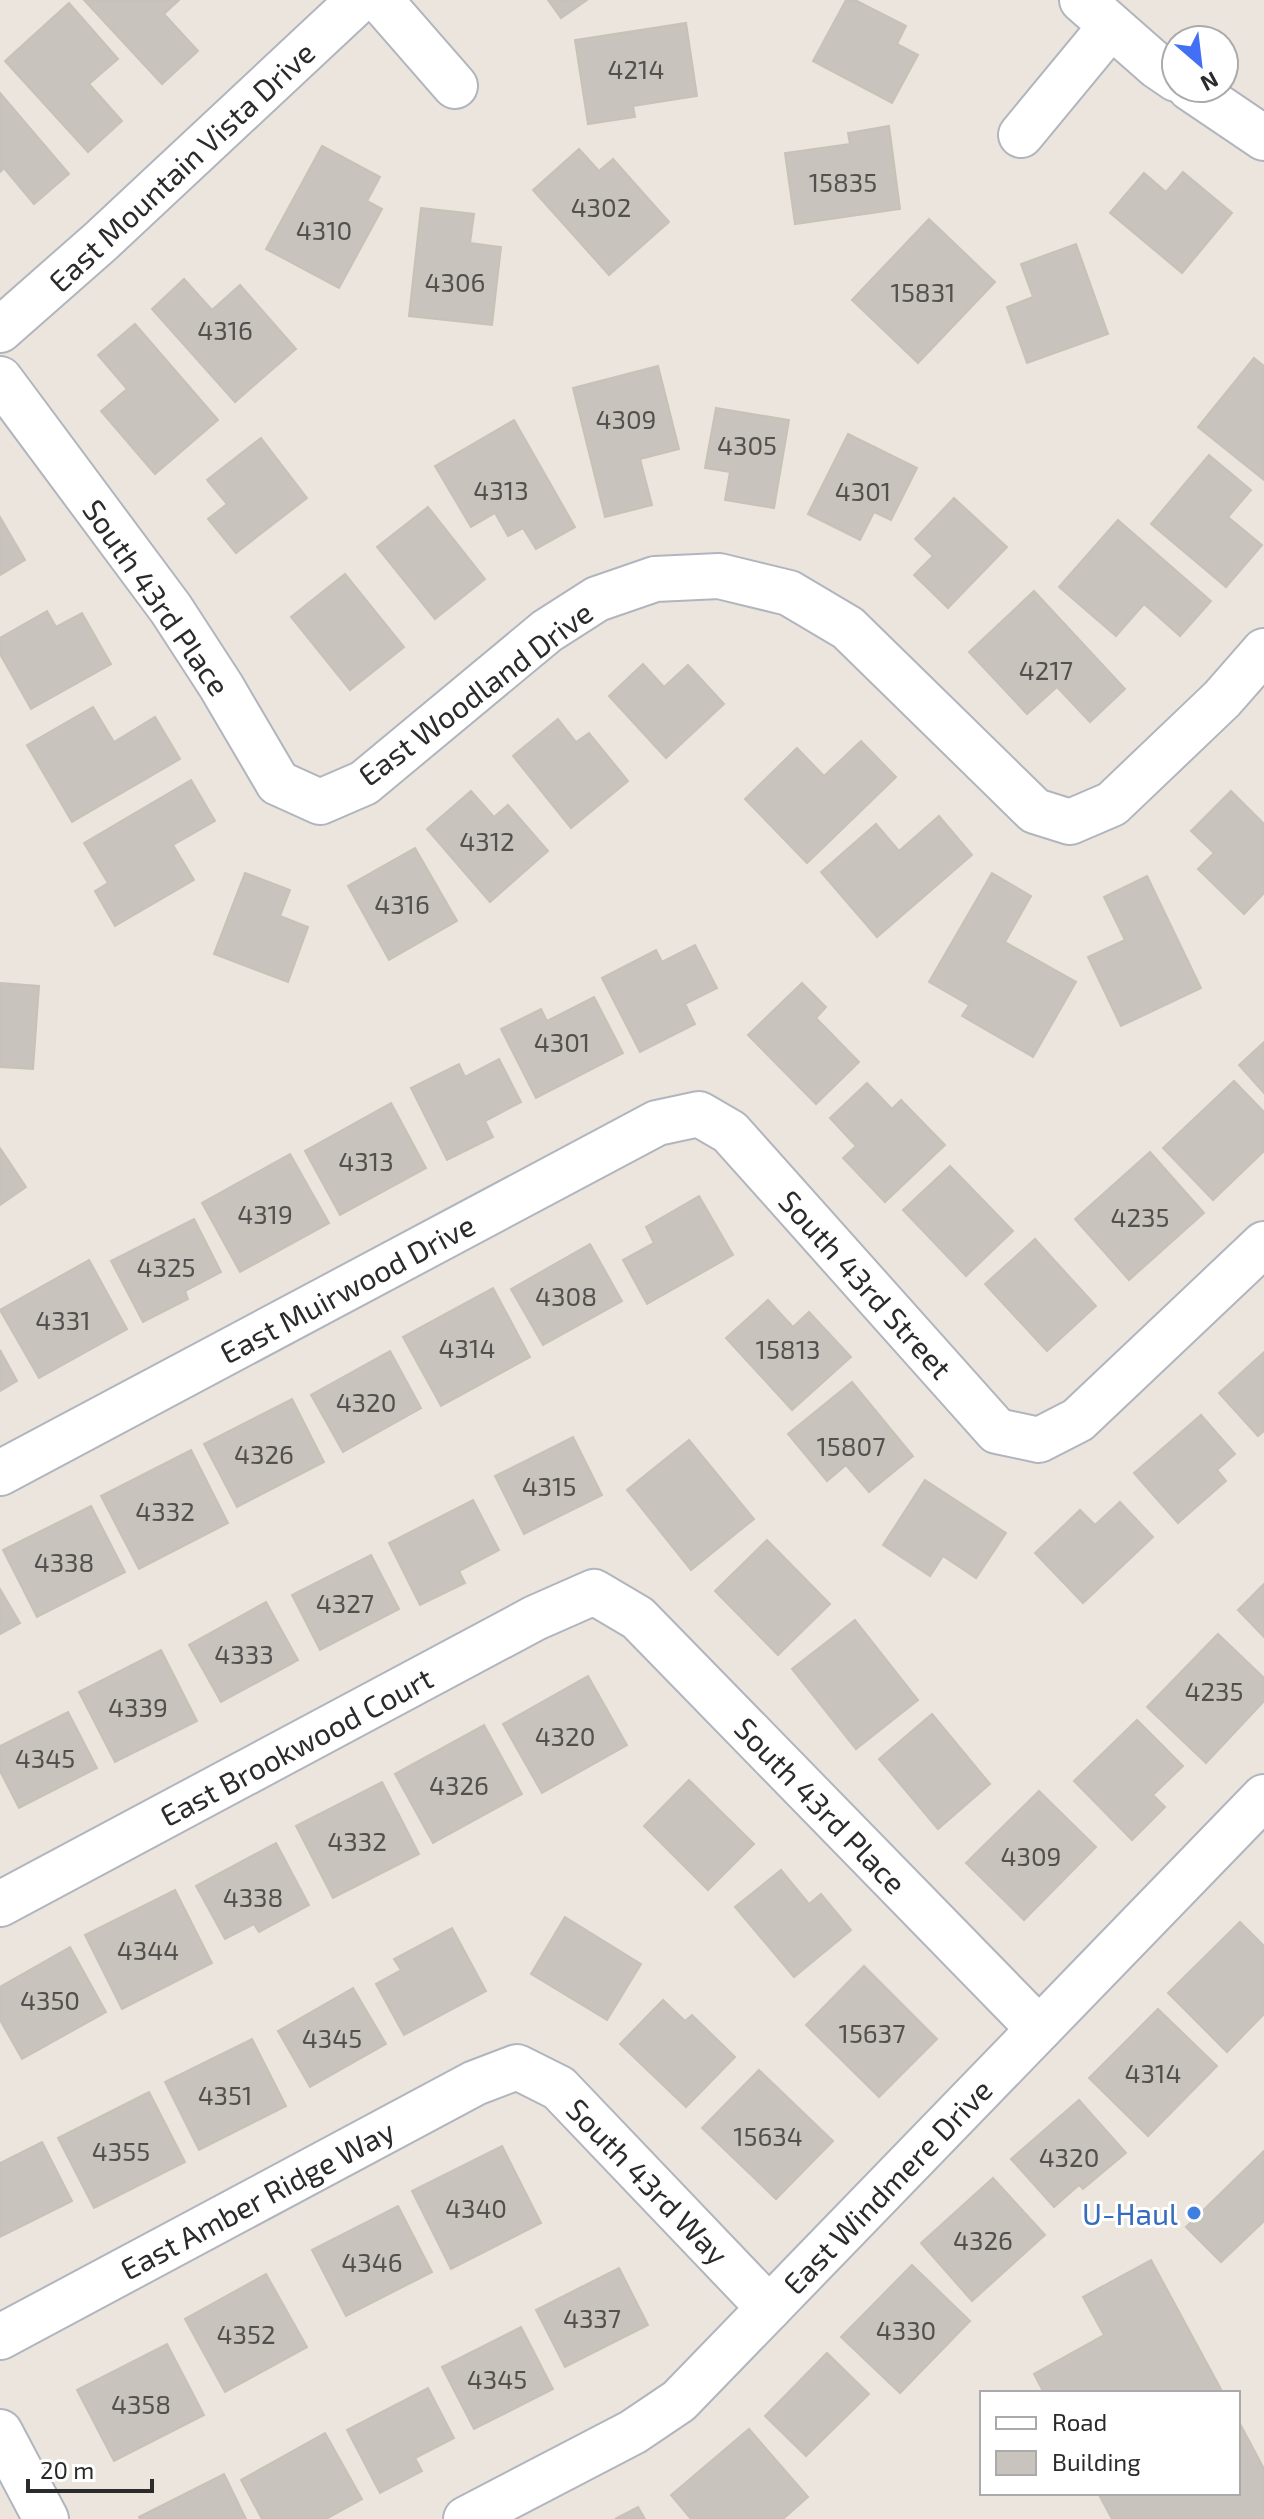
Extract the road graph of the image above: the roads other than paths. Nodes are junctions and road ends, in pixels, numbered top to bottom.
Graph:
1 (359, 0) edge
2 (380, 0) edge
3 (1097, 13) edge
4 (1160, 68) edge
5 (455, 86) dead end
6 (1214, 104) edge
7 (1021, 135) dead end
8 (1264, 138) edge
9 (0, 330) edge
10 (0, 379) edge
11 (1264, 651) edge
12 (320, 802) joint
13 (699, 1114) joint
14 (1264, 1244) edge
15 (0, 1473) edge
16 (594, 1592) joint
17 (1264, 1797) edge
18 (0, 1904) edge
19 (1039, 2029) junction
20 (517, 2067) joint
21 (769, 2308) junction
22 (0, 2337) edge
23 (0, 2432) edge
24 (46, 2519) edge
25 (466, 2519) edge

1 - 9 street, East Mountain Vista Drive
2 - 5 street
3 - 4 street
3 - 7 street
6 - 8 street
10 - 12 street, South 43rd Place
11 - 12 street, East Woodland Drive
13 - 14 street, South 43rd Street
13 - 15 street, East Muirwood Drive
16 - 18 street, East Brookwood Court
16 - 19 street, South 43rd Place
17 - 19 street, East Windmere Drive
19 - 21 street, East Windmere Drive
20 - 21 street, South 43rd Way
20 - 22 street, East Amber Ridge Way
21 - 25 street, East Windmere Drive
23 - 24 street

